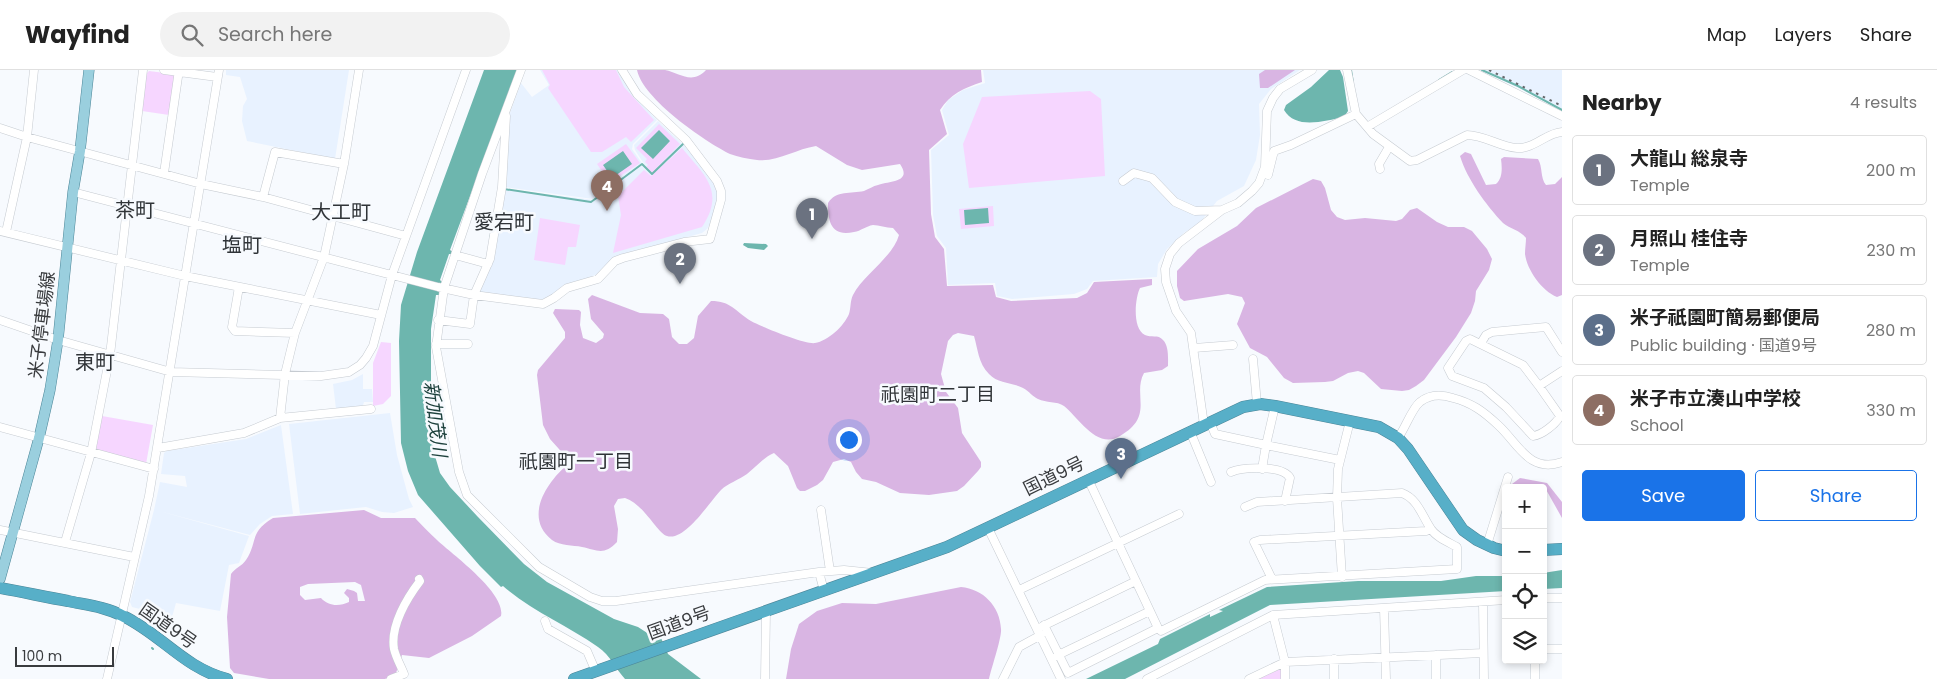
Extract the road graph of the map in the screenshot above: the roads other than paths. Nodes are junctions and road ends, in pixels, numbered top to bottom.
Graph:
1 (34, 70) edge
2 (89, 70) edge
3 (143, 70) edge
4 (164, 70) edge
5 (359, 70) edge
6 (466, 70) edge
7 (521, 70) edge
8 (622, 70) edge
9 (1312, 70) edge
10 (1347, 70) edge
11 (1462, 70) edge
12 (1469, 70) edge
13 (179, 71) edge
14 (218, 73) edge
15 (506, 109) junction
16 (1356, 114) junction
17 (1562, 116) edge
18 (1367, 127) junction
19 (0, 128) edge
20 (1562, 132) edge
21 (27, 137) junction
22 (1389, 146) junction
23 (80, 151) junction
24 (344, 164) junction
25 (133, 165) junction
26 (1380, 169) dead end
27 (164, 173) junction
28 (1123, 181) dead end
29 (201, 184) junction
30 (1258, 184) junction
31 (73, 192) junction
32 (262, 197) junction
33 (129, 206) junction
34 (1222, 210) junction
35 (332, 217) junction
36 (194, 224) junction
37 (3, 232) edge
38 (406, 236) junction
39 (68, 248) junction
40 (455, 255) junction
41 (324, 257) junction
42 (121, 261) junction
43 (488, 264) junction
44 (392, 275) junction
45 (185, 276) junction
46 (239, 286) junction
47 (441, 288) junction
48 (474, 295) junction
49 (307, 299) junction
50 (381, 315) junction
51 (0, 320) edge
52 (438, 320) junction
53 (295, 333) junction
54 (58, 340) junction
55 (1482, 343) junction
56 (436, 344) junction
57 (468, 344) dead end
58 (1233, 345) dead end
59 (1194, 348) junction
60 (1562, 352) edge
61 (110, 355) junction
62 (1253, 359) dead end
63 (1562, 371) edge
64 (170, 372) junction
65 (285, 374) junction
66 (1539, 386) junction
67 (1257, 404) junction
68 (1275, 406) junction
69 (372, 409) dead end
70 (280, 418) junction
71 (1350, 420) junction
72 (1207, 424) junction
73 (0, 427) edge
74 (1190, 431) junction
75 (39, 438) junction
76 (1398, 438) junction
77 (1266, 445) junction
78 (158, 448) junction
79 (91, 453) junction
80 (1340, 460) junction
81 (1562, 462) edge
82 (154, 469) junction
83 (1262, 469) junction
84 (1232, 472) dead end
85 (1508, 477) dead end
86 (1088, 479) junction
87 (1211, 482) dead end
88 (1337, 498) junction
89 (1285, 501) junction
90 (1245, 508) dead end
91 (821, 510) dead end
92 (1179, 514) dead end
93 (988, 528) junction
94 (1431, 529) junction
95 (0, 530) edge
96 (13, 533) junction
97 (1341, 537) junction
98 (65, 542) junction
99 (1118, 543) junction
100 (1487, 545) junction
101 (1562, 549) edge
102 (1502, 550) edge
103 (1547, 550) edge
104 (134, 557) junction
105 (830, 571) junction
106 (819, 572) junction
107 (874, 573) junction
108 (1342, 577) junction
109 (419, 579) dead end
110 (1272, 579) junction
111 (0, 580) edge
112 (1136, 581) junction
113 (0, 588) edge
114 (1019, 590) junction
115 (824, 591) junction
116 (1547, 598) edge
117 (1562, 598) edge
118 (1502, 600) edge
119 (1483, 602) junction
120 (1384, 608) junction
121 (766, 611) junction
122 (1150, 611) junction
123 (121, 614) junction
124 (1273, 615) junction
125 (545, 621) dead end
126 (1158, 628) junction
127 (1041, 630) junction
128 (1547, 649) edge
129 (1562, 650) edge
130 (1483, 653) junction
131 (1436, 655) junction
132 (1055, 656) junction
133 (1385, 656) junction
134 (1334, 659) junction
135 (1285, 662) junction
136 (1535, 664) edge
137 (596, 672) junction
138 (107, 679) edge
139 (227, 679) edge
140 (391, 679) edge
141 (574, 679) edge
142 (765, 679) edge
143 (1003, 679) edge
144 (1061, 679) edge
145 (1147, 679) edge
146 (1249, 679) edge
147 (1286, 679) edge
148 (1334, 679) edge
149 (1386, 679) edge
150 (1436, 679) edge
151 (1484, 679) edge
152 (1535, 679) edge

1 - 21 street
2 - 23 main road, 米子停車場線
3 - 25 street
4 - 13 street
5 - 24 street
6 - 38 street
7 - 15 street
8 - 48 street
9 - 30 street
10 - 16 street
11 - 18 street
12 - 17 street
13 - 14 street
13 - 27 street
14 - 29 street
15 - 40 street
15 - 43 street
16 - 18 street
16 - 30 street
18 - 22 street
19 - 21 street
20 - 22 street
21 - 23 street
21 - 37 street
22 - 26 street
23 - 25 street
23 - 31 main road, 米子停車場線
24 - 32 street
24 - 35 street
25 - 27 street
25 - 33 street
27 - 29 street
28 - 34 street
29 - 32 street
29 - 36 street
30 - 34 street
31 - 33 street
31 - 39 main road, 米子停車場線
32 - 35 street
33 - 36 street
33 - 42 street
34 - 59 street
35 - 38 street
35 - 41 street
36 - 41 street
36 - 45 street
37 - 39 street
38 - 44 street
39 - 42 street
39 - 54 main road, 米子停車場線
40 - 43 street
40 - 47 street
41 - 44 street
41 - 49 street
42 - 45 street
42 - 61 street
43 - 48 street
44 - 47 street
44 - 50 street
45 - 46 street
45 - 64 street
46 - 49 street
46 - 53 street
47 - 48 street
47 - 52 street
48 - 52 street
49 - 50 street
49 - 53 street
50 - 65 street
51 - 54 street
52 - 56 street
53 - 65 street
54 - 61 street
54 - 75 main road, 米子停車場線
55 - 60 street
55 - 66 street
55 - 66 street
56 - 57 street
56 - 106 street
58 - 59 street
59 - 72 street
61 - 64 street
61 - 79 street
62 - 67 street
63 - 66 street
64 - 65 street
64 - 78 street
65 - 70 street
67 - 68 highway, 国道9号
67 - 72 highway, 国道9号
68 - 71 highway, 国道9号
68 - 77 street
69 - 70 street
70 - 78 street
71 - 76 highway, 国道9号
71 - 80 street
72 - 74 highway, 国道9号
72 - 77 street
73 - 75 street
74 - 86 highway, 国道9号
74 - 87 street
75 - 79 street
75 - 96 main road, 米子停車場線
76 - 81 street
76 - 100 highway, 国道9号
77 - 80 street
77 - 83 street
78 - 82 street
79 - 82 street
79 - 98 street
80 - 88 street
82 - 104 street
83 - 84 street
83 - 89 street
85 - 100 street
86 - 93 highway, 国道9号
86 - 99 street
88 - 89 street
88 - 94 street
88 - 97 street
89 - 90 street
91 - 105 street
92 - 99 street
93 - 107 highway, 国道9号
93 - 114 street
94 - 97 street
94 - 108 street
95 - 96 street
96 - 98 street
96 - 111 main road, 米子停車場線
97 - 108 street
97 - 110 street
98 - 104 street
99 - 112 street
99 - 114 street
100 - 102 highway, 国道9号
101 - 103 highway
104 - 123 street
105 - 106 street
105 - 107 street
106 - 115 street
107 - 115 highway, 国道9号
108 - 110 street
109 - 140 street
110 - 126 street
112 - 122 street
112 - 127 street
113 - 123 highway, 国道9号
114 - 127 street
115 - 121 highway, 国道9号
116 - 117 street
118 - 119 street
119 - 120 street
119 - 130 street
120 - 124 street
120 - 133 street
121 - 137 highway, 国道9号
121 - 142 street
122 - 126 street
122 - 132 street
123 - 138 street
123 - 139 highway, 国道9号
124 - 135 street
124 - 145 street
125 - 137 street
126 - 132 street
127 - 132 street
127 - 143 street
128 - 129 street
130 - 131 street
130 - 151 street
131 - 133 street
131 - 150 street
132 - 144 street
133 - 134 street
133 - 149 street
134 - 135 street
134 - 148 street
135 - 146 street
135 - 147 street
136 - 152 street
137 - 141 highway, 国道9号

